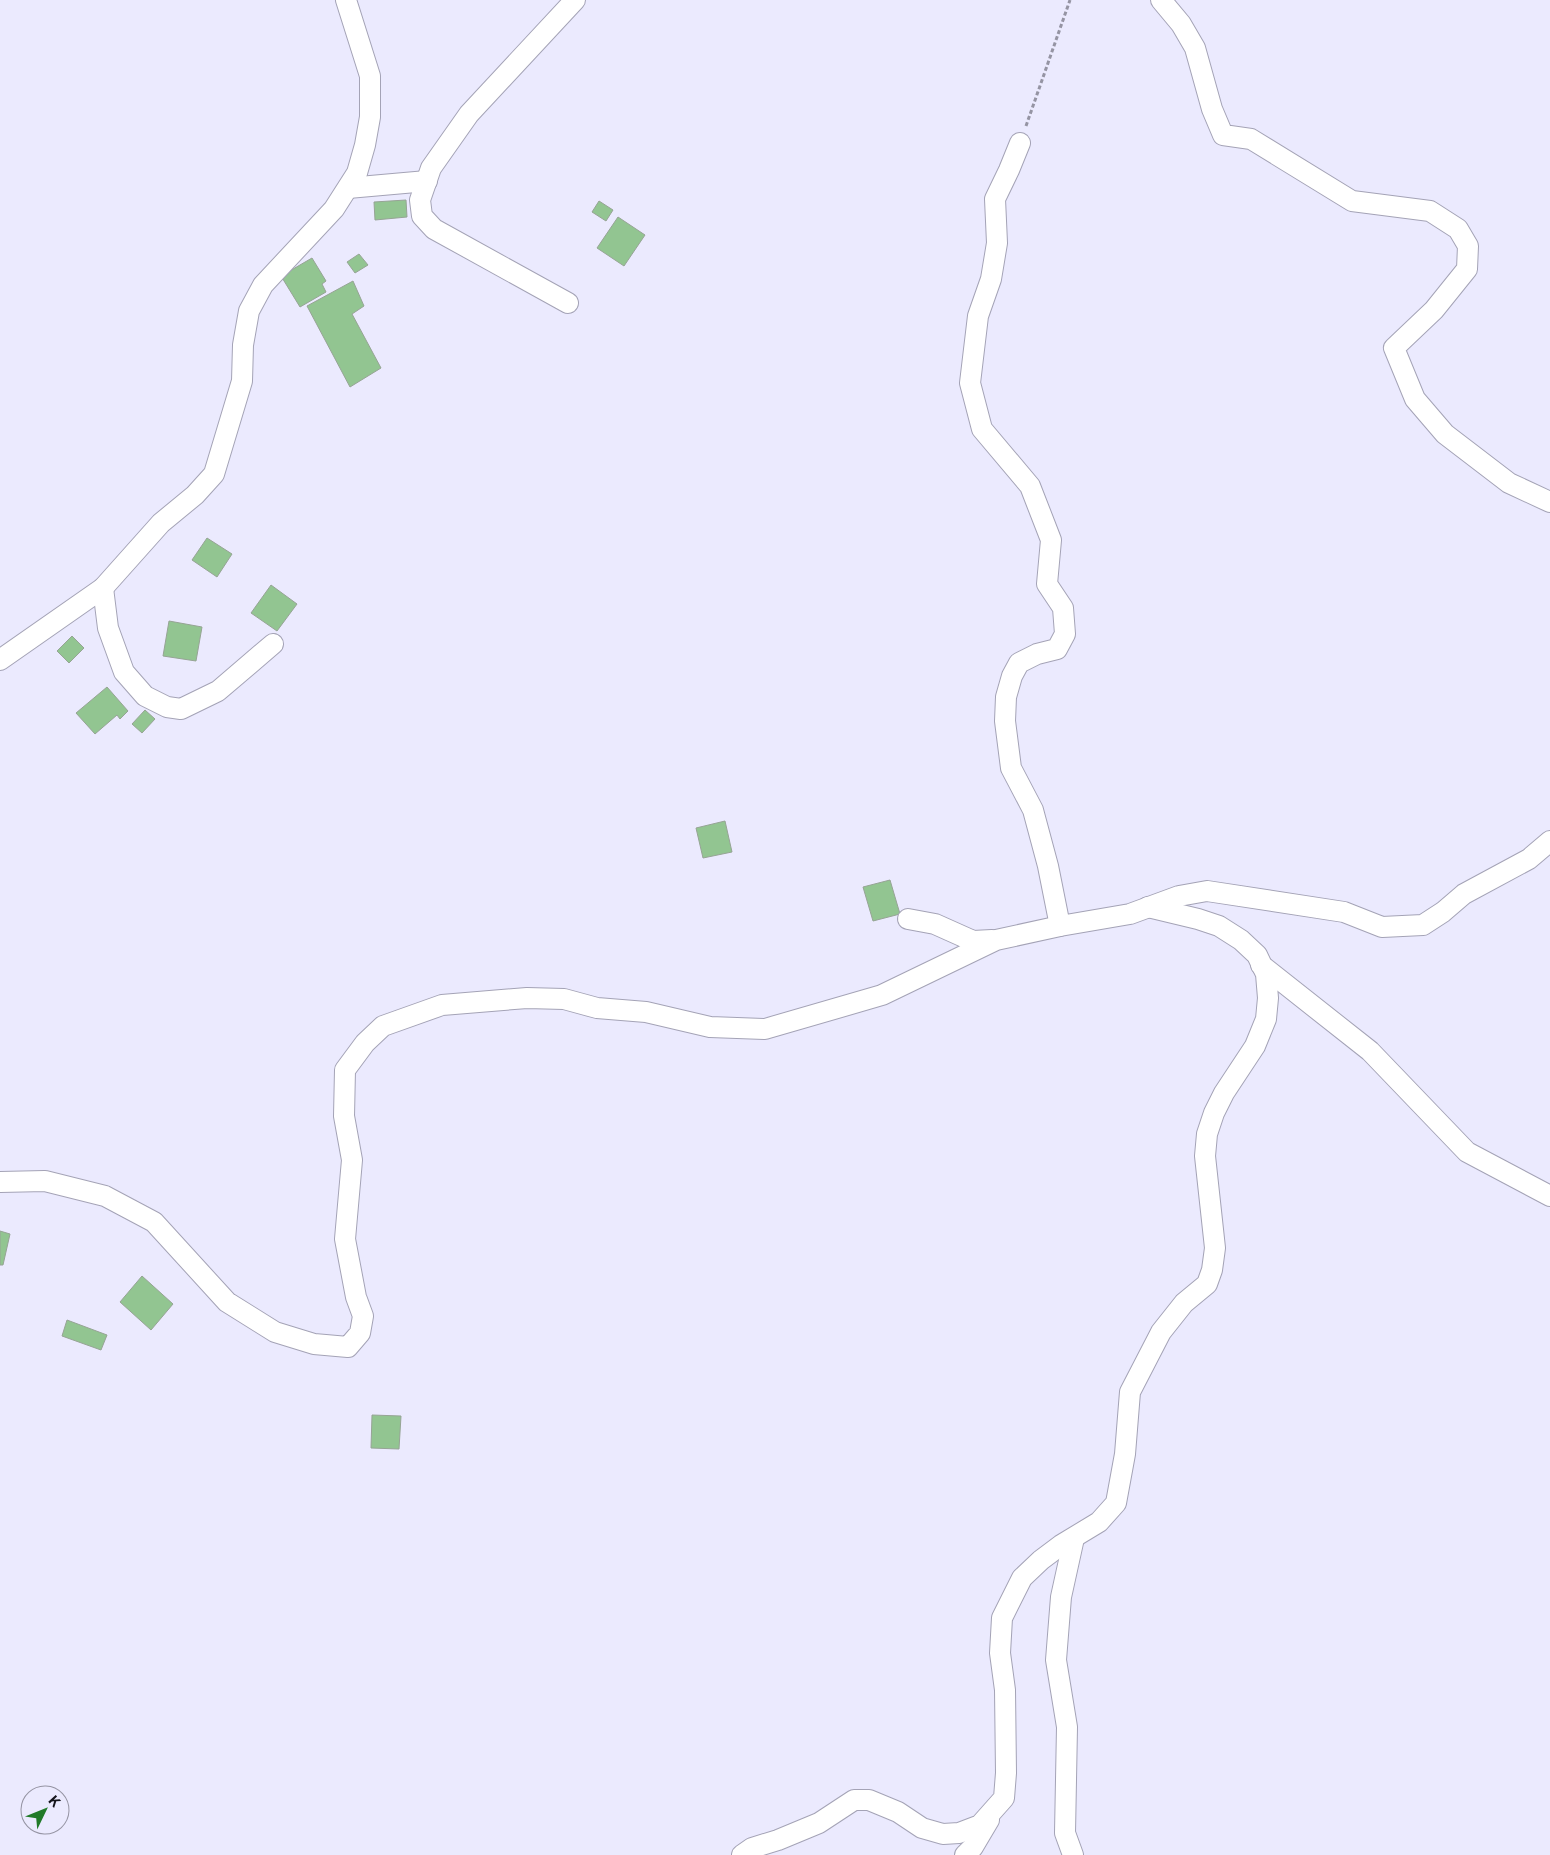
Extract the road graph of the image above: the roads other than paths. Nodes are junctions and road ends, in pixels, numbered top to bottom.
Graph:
1 (346, 0) edge
2 (575, 0) edge
3 (1161, 0) edge
4 (1020, 143) road end
5 (427, 181) junction
6 (348, 188) junction
7 (568, 303) dead end
8 (1550, 502) edge
9 (104, 588) junction
10 (274, 644) dead end
11 (0, 660) edge
12 (1550, 840) edge
13 (1148, 907) junction
14 (908, 919) dead end
15 (1060, 926) junction
16 (996, 940) junction
17 (1261, 965) junction
18 (0, 1182) edge
19 (1550, 1196) edge
20 (1074, 1538) junction
21 (995, 1810) junction
22 (742, 1855) edge
23 (965, 1855) edge
24 (1073, 1855) edge

1 - 6 street
2 - 5 street
3 - 8 street
4 - 15 street
5 - 6 street
5 - 7 street
6 - 9 street
9 - 10 street
9 - 11 street
12 - 13 street
13 - 15 street
13 - 17 street
14 - 16 street
15 - 16 street
16 - 18 street
17 - 19 street
17 - 20 street
20 - 21 street
20 - 24 street
21 - 22 street
21 - 23 street

